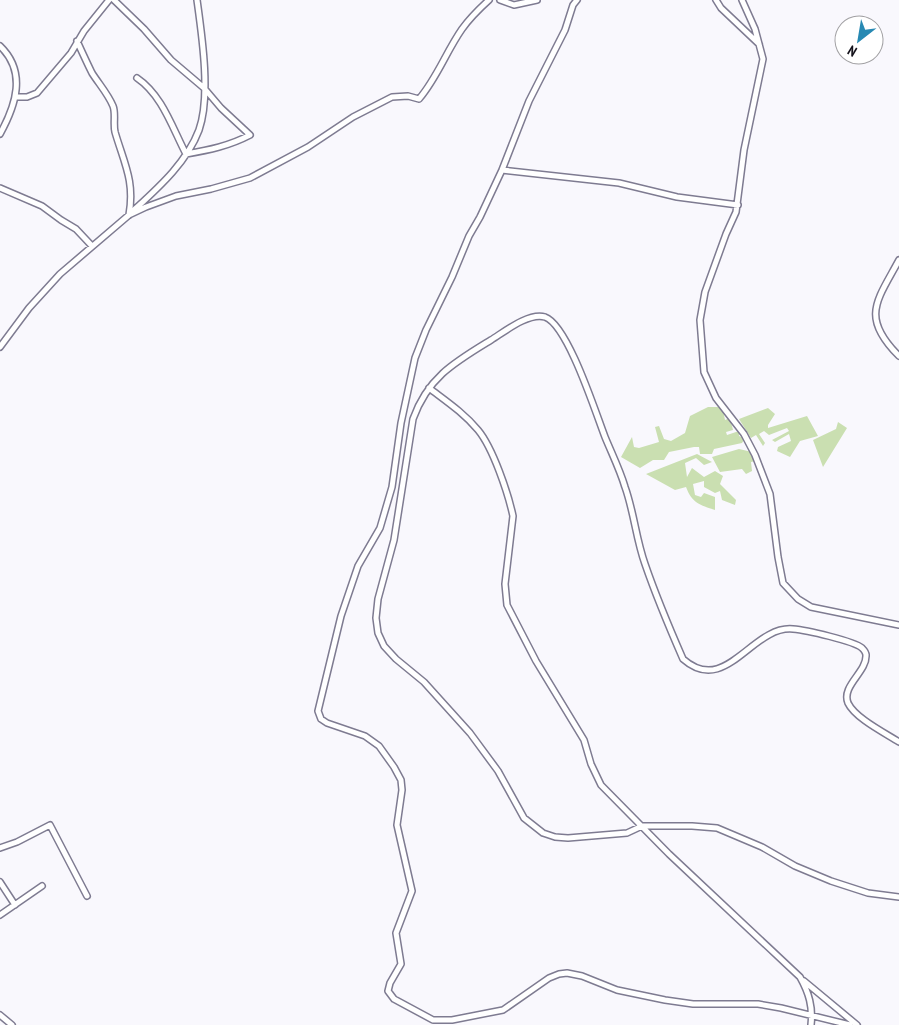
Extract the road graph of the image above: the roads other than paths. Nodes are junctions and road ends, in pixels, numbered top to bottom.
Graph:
1 (110, 0) edge
2 (114, 0) edge
3 (197, 0) edge
4 (489, 0) edge
5 (500, 0) edge
6 (537, 0) edge
7 (577, 0) edge
8 (716, 0) edge
9 (742, 0) edge
10 (78, 42) junction
11 (760, 45) junction
12 (0, 46) edge
13 (138, 78) dead end
14 (204, 88) junction
15 (16, 98) junction
16 (0, 134) edge
17 (186, 154) junction
18 (502, 170) junction
19 (0, 188) edge
20 (738, 205) junction
21 (129, 215) junction
22 (92, 246) junction
23 (899, 260) edge
24 (0, 347) edge
25 (899, 356) edge
26 (429, 388) junction
27 (899, 625) edge
28 (899, 742) edge
29 (642, 826) junction
30 (0, 848) edge
31 (0, 882) edge
32 (42, 886) dead end
33 (87, 896) dead end
34 (899, 897) edge
35 (15, 905) junction
36 (0, 915) edge
37 (800, 977) junction
38 (0, 1015) edge
39 (812, 1016) junction
40 (12, 1025) edge
41 (811, 1025) edge
42 (850, 1025) edge
43 (857, 1025) edge

1 - 10 street
2 - 14 street
3 - 14 street
4 - 21 street
5 - 6 street
7 - 18 street
8 - 11 street
9 - 11 street
10 - 15 street
10 - 21 street
11 - 20 street
12 - 15 street
13 - 17 street
14 - 17 street
14 - 17 street
15 - 16 street
17 - 21 street
18 - 20 street
18 - 39 street
19 - 22 street
20 - 27 street
21 - 22 street
22 - 24 street
23 - 25 street
26 - 28 street
26 - 29 street
26 - 29 street
29 - 34 street
29 - 37 street
30 - 33 street
31 - 35 street
32 - 35 street
35 - 36 street
37 - 39 street
37 - 43 street
38 - 40 street
39 - 41 street
39 - 42 street

